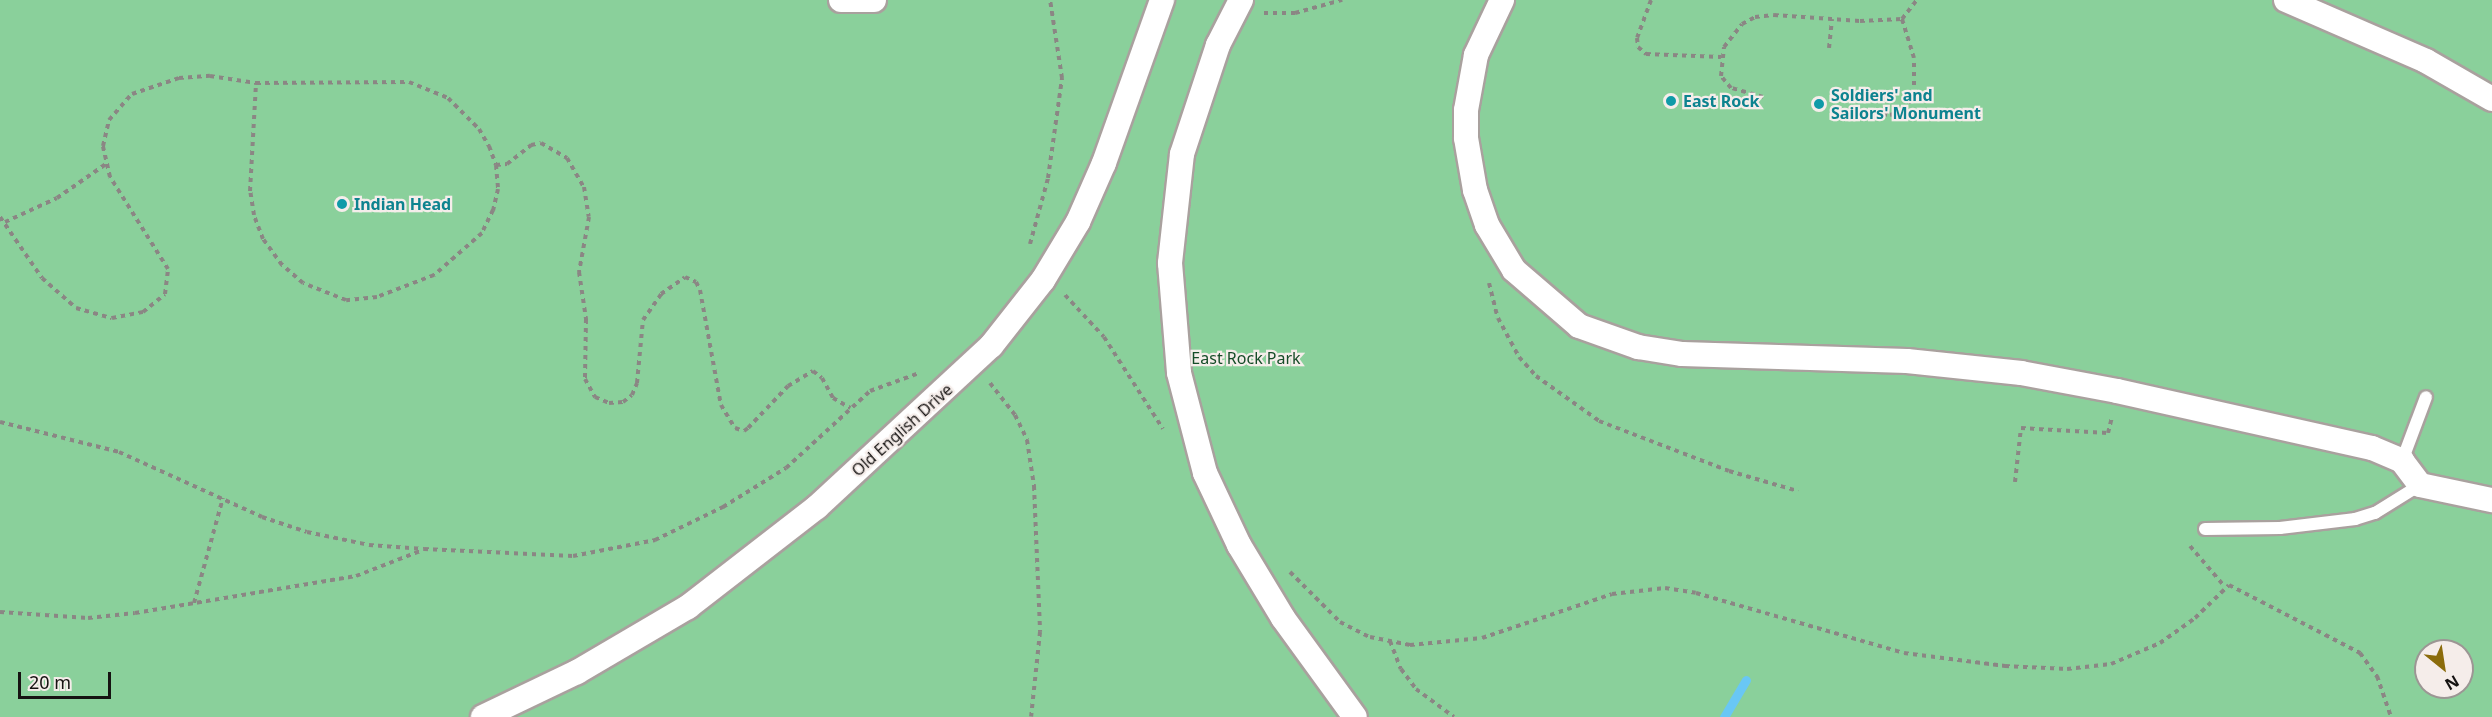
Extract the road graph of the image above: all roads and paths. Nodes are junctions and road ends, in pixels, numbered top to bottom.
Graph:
1 (841, 0) edge
2 (874, 0) edge
3 (1050, 0) edge
4 (1162, 0) edge
5 (1342, 0) edge
6 (1502, 0) edge
7 (1651, 0) edge
8 (1917, 0) edge
9 (2286, 0) edge
10 (1249, 6) edge
11 (1832, 19) junction
12 (1902, 19) junction
13 (1829, 48) dead end
14 (1721, 57) junction
15 (255, 83) junction
16 (1763, 97) dead end
17 (2492, 99) edge
18 (1874, 113) dead end
19 (106, 164) junction
20 (496, 165) junction
21 (0, 217) edge
22 (5, 222) junction
23 (1500, 250) junction
24 (1043, 280) junction
25 (964, 373) junction
26 (2426, 397) dead end
27 (850, 408) junction
28 (2113, 413) dead end
29 (0, 422) edge
30 (1168, 438) dead end
31 (2402, 461) junction
32 (2015, 482) dead end
33 (2420, 485) junction
34 (1798, 491) dead end
35 (224, 498) junction
36 (2492, 500) edge
37 (2205, 529) dead end
38 (2183, 539) dead end
39 (424, 549) junction
40 (1286, 569) dead end
41 (2225, 587) junction
42 (194, 603) junction
43 (0, 612) edge
44 (1390, 641) junction
45 (483, 717) edge
46 (1031, 717) edge
47 (1355, 717) edge
48 (1454, 717) edge
49 (2391, 717) edge

1 - 2 street
3 - 24 path
4 - 24 street, Old English Drive
5 - 10 path
6 - 23 street
7 - 14 path
8 - 12 path
9 - 17 street
10 - 47 street
11 - 12 path
11 - 13 path
11 - 14 path
12 - 18 path
14 - 16 path
15 - 19 path
15 - 20 path
15 - 20 path
19 - 22 path
19 - 22 path
20 - 27 path
21 - 22 path
23 - 31 street
23 - 34 path
24 - 25 street, Old English Drive
24 - 30 path
25 - 27 path
25 - 45 street, Old English Drive
25 - 46 path
26 - 31 lane
27 - 39 path
28 - 32 path
29 - 35 path
31 - 33 street
33 - 36 street
33 - 37 lane
35 - 39 path
35 - 42 path
38 - 41 path
39 - 42 path
40 - 44 path
41 - 44 path
41 - 49 path
42 - 43 path
44 - 48 path

